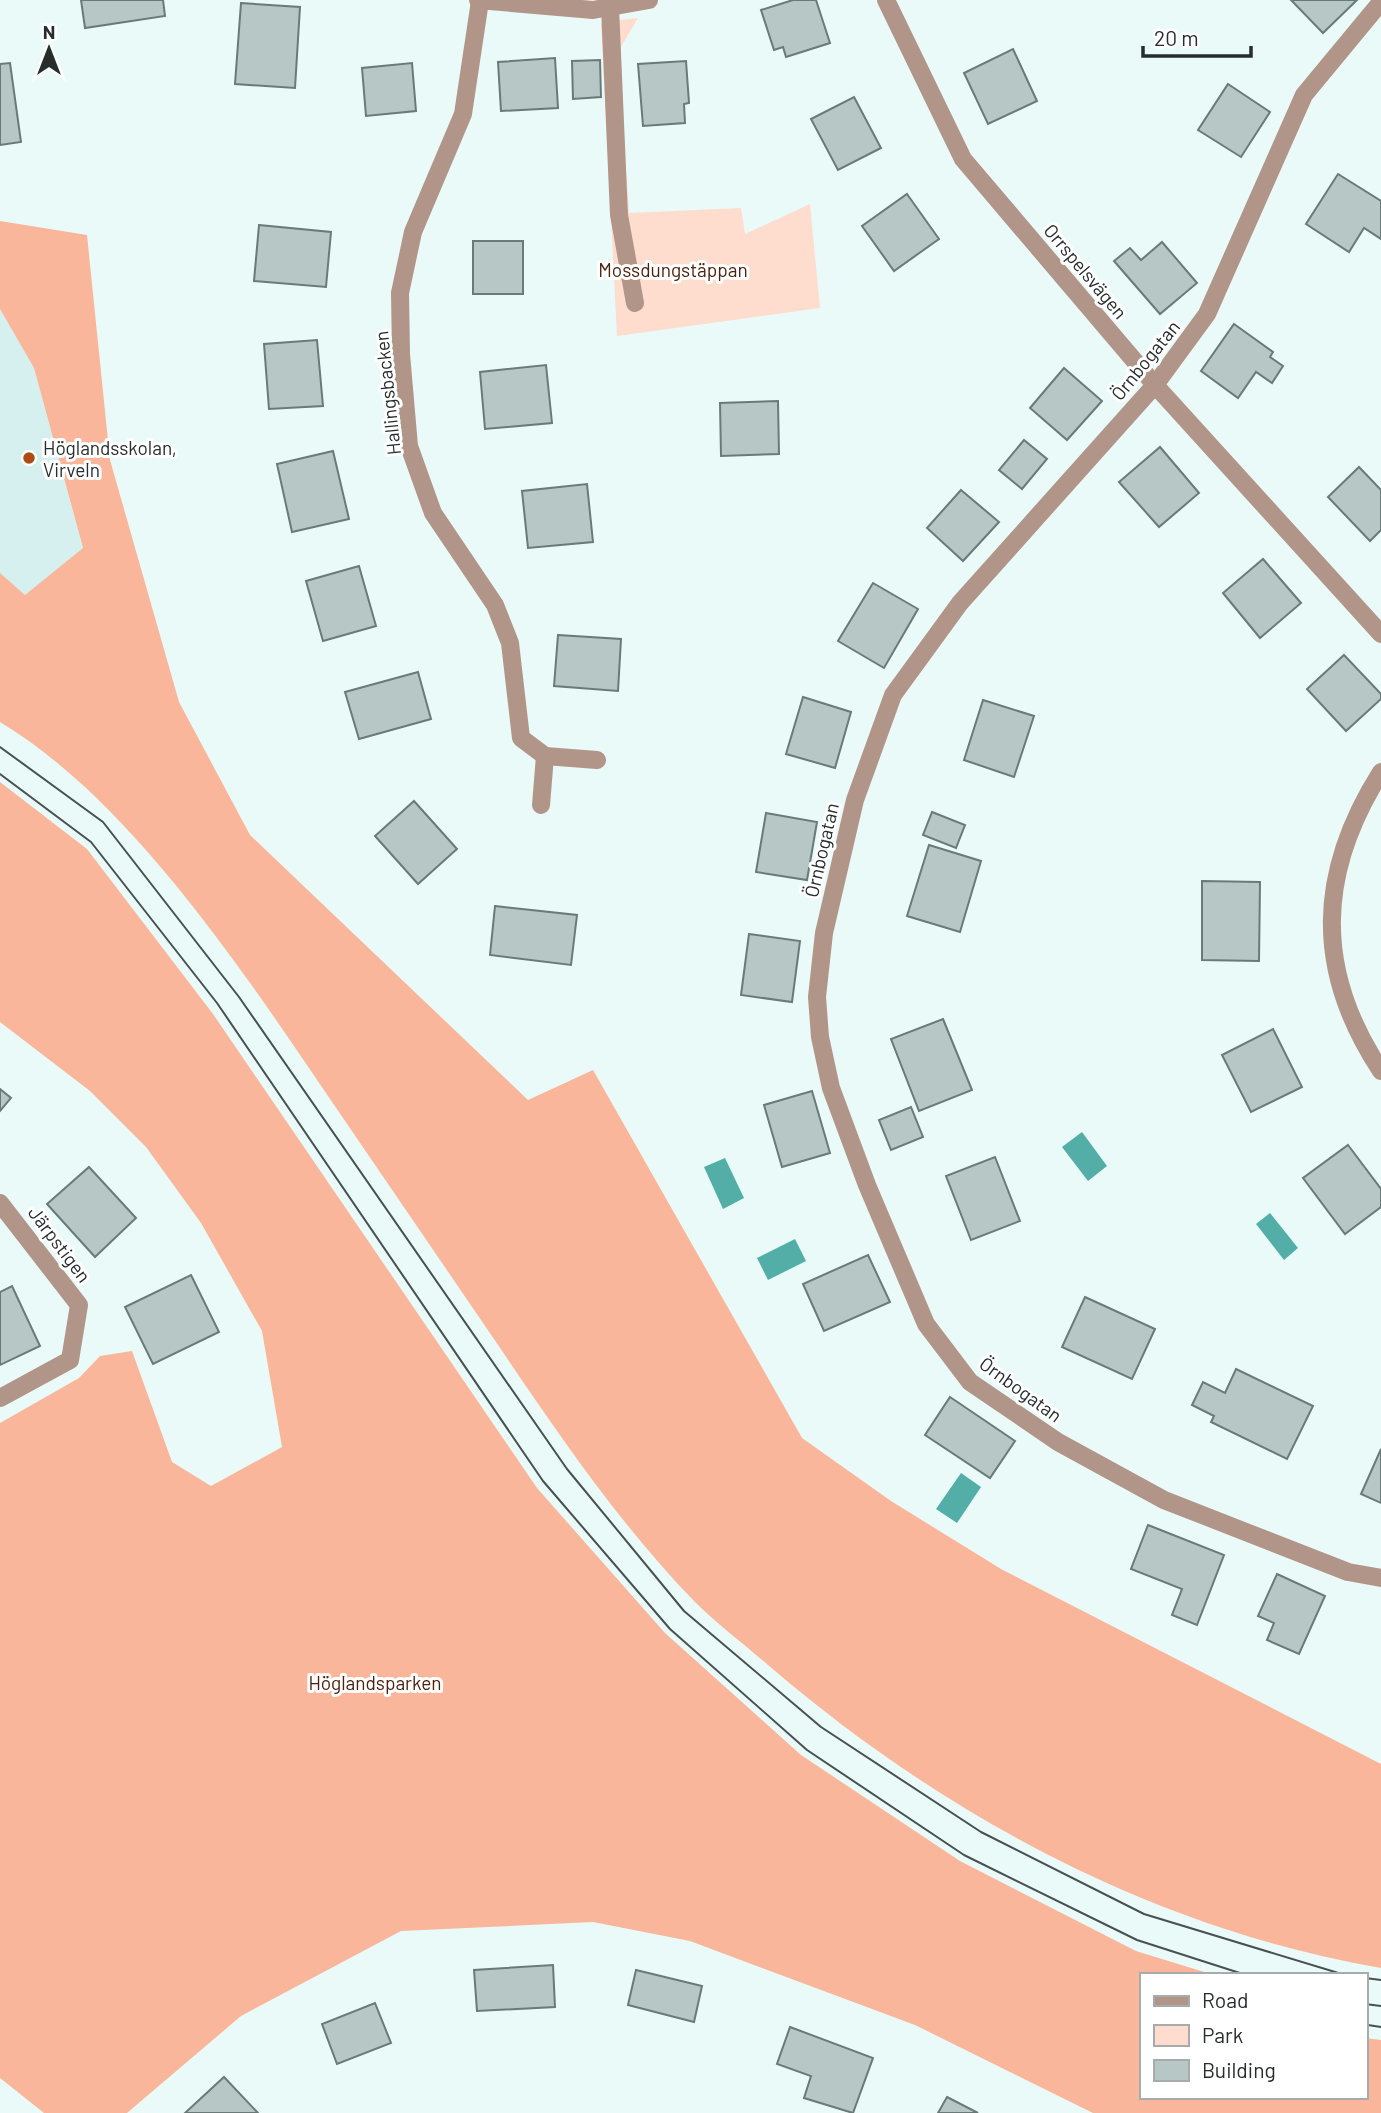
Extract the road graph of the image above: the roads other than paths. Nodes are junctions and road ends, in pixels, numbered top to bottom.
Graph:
1 (479, 0) edge
2 (649, 0) edge
3 (886, 0) edge
4 (1381, 2) edge
5 (610, 7) junction
6 (635, 303) dead end
7 (1155, 385) junction
8 (1381, 634) edge
9 (545, 756) junction
10 (597, 760) dead end
11 (1381, 772) edge
12 (541, 805) dead end
13 (1381, 1071) edge
14 (0, 1203) edge
15 (0, 1398) edge
16 (1381, 1578) edge

1 - 5 street
1 - 9 street, Hallingsbacken
2 - 5 street
3 - 7 street, Orrspelsvägen
4 - 7 street, Örnbogatan
5 - 6 street
7 - 8 street, Orrspelsvägen
7 - 16 street, Örnbogatan
9 - 10 street
9 - 12 street
11 - 13 street
14 - 15 street, Järpstigen

